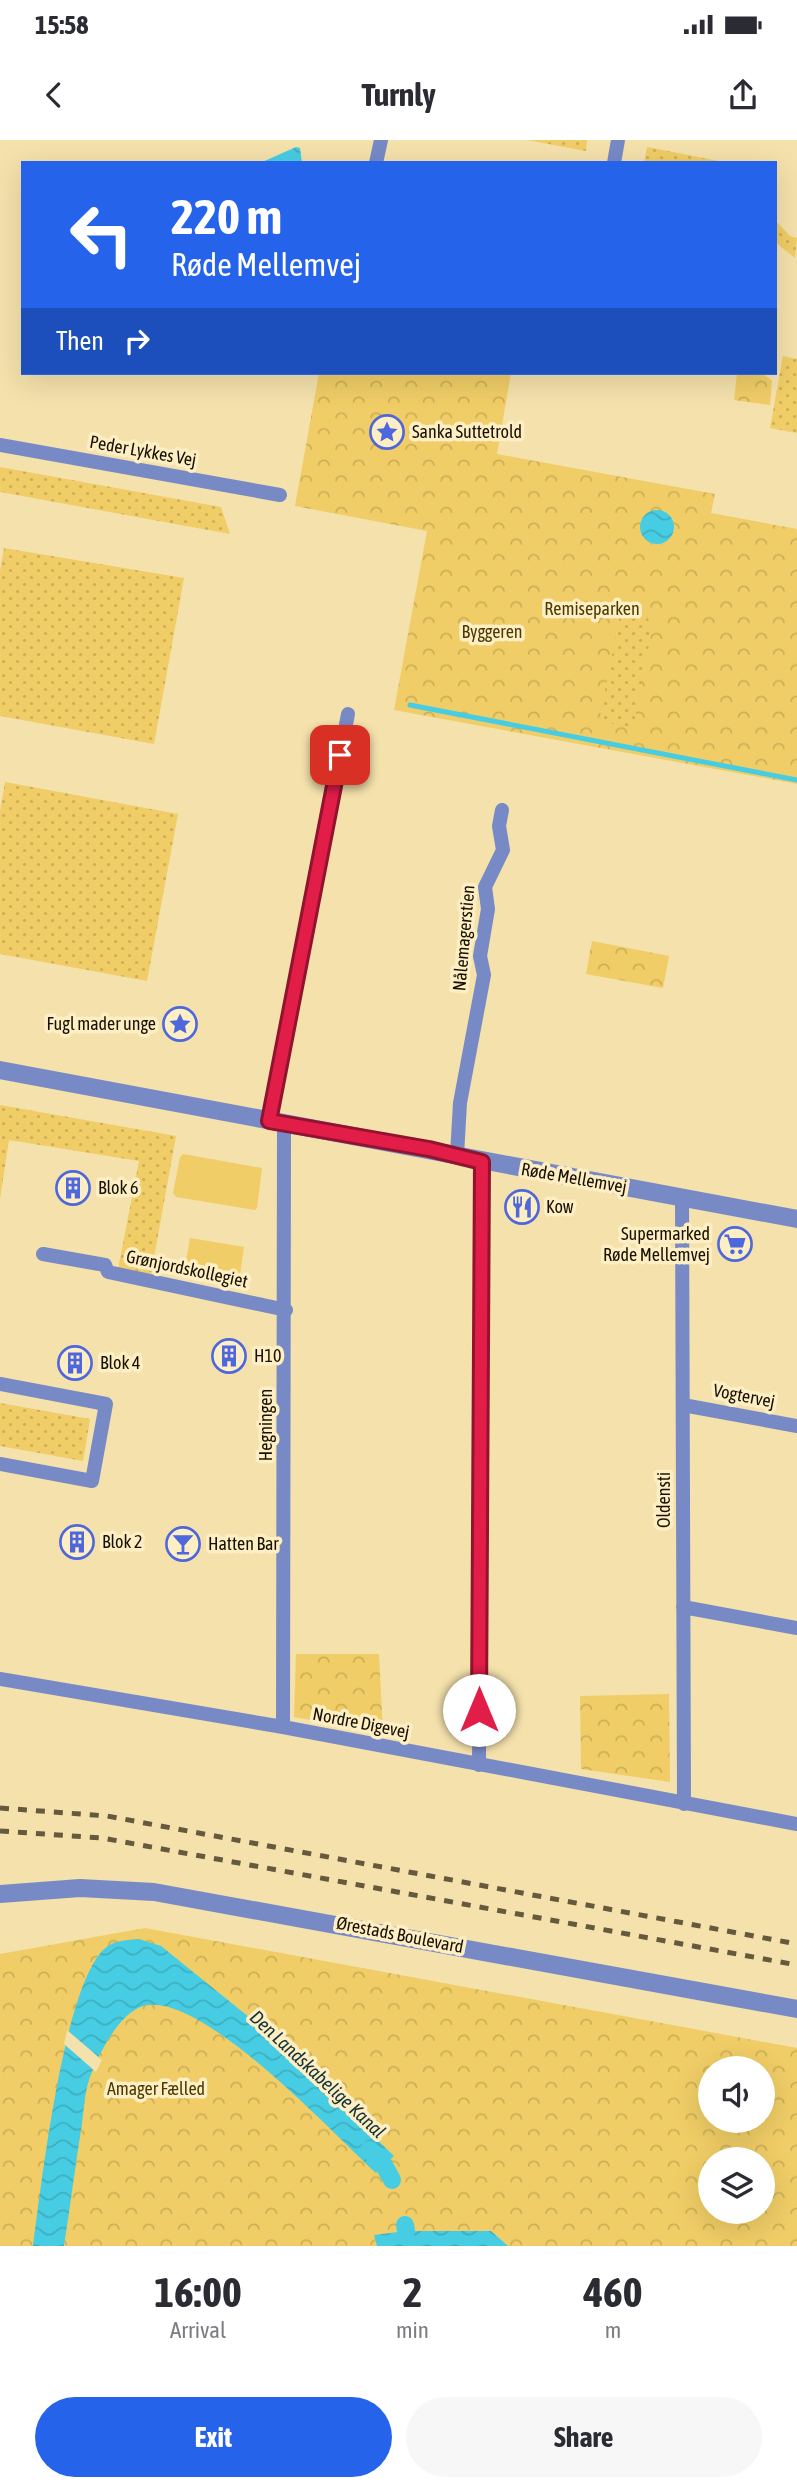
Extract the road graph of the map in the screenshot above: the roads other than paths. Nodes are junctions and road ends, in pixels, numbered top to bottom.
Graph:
1 (381, 140) edge
2 (618, 140) edge
3 (376, 161) edge
4 (614, 161) edge
5 (0, 445) edge
6 (280, 495) dead end
7 (348, 714) dead end
8 (502, 810) dead end
9 (0, 1070) edge
10 (277, 1122) junction
11 (457, 1155) junction
12 (482, 1162) junction
13 (682, 1197) junction
14 (797, 1219) edge
15 (43, 1254) dead end
16 (286, 1310) junction
17 (0, 1384) edge
18 (683, 1405) junction
19 (797, 1426) edge
20 (0, 1464) edge
21 (683, 1607) junction
22 (797, 1628) edge
23 (0, 1679) edge
24 (283, 1727) junction
25 (479, 1765) junction
26 (684, 1804) junction
27 (797, 1824) edge
28 (0, 1894) edge
29 (797, 2009) edge

1 - 3 street
2 - 4 street
5 - 6 street, Peder Lykkes Vej
7 - 10 street
8 - 11 street, Nålemagerstien
9 - 10 street, Røde Mellemvej
10 - 11 street, Røde Mellemvej
10 - 16 street, Hegningen
11 - 12 street, Røde Mellemvej
12 - 13 street, Røde Mellemvej
12 - 25 street
13 - 14 street, Røde Mellemvej
13 - 18 street, Oldensti
15 - 16 street, Grønjordskollegiet
16 - 24 street, Hegningen
17 - 20 street
18 - 19 street, Vogtervej
18 - 21 street, Oldensti
21 - 22 street
21 - 26 street, Oldensti
23 - 24 street, Nordre Digevej
24 - 25 street, Nordre Digevej
25 - 26 street, Nordre Digevej
26 - 27 street, Nordre Digevej
28 - 29 street, Ørestads Boulevard

